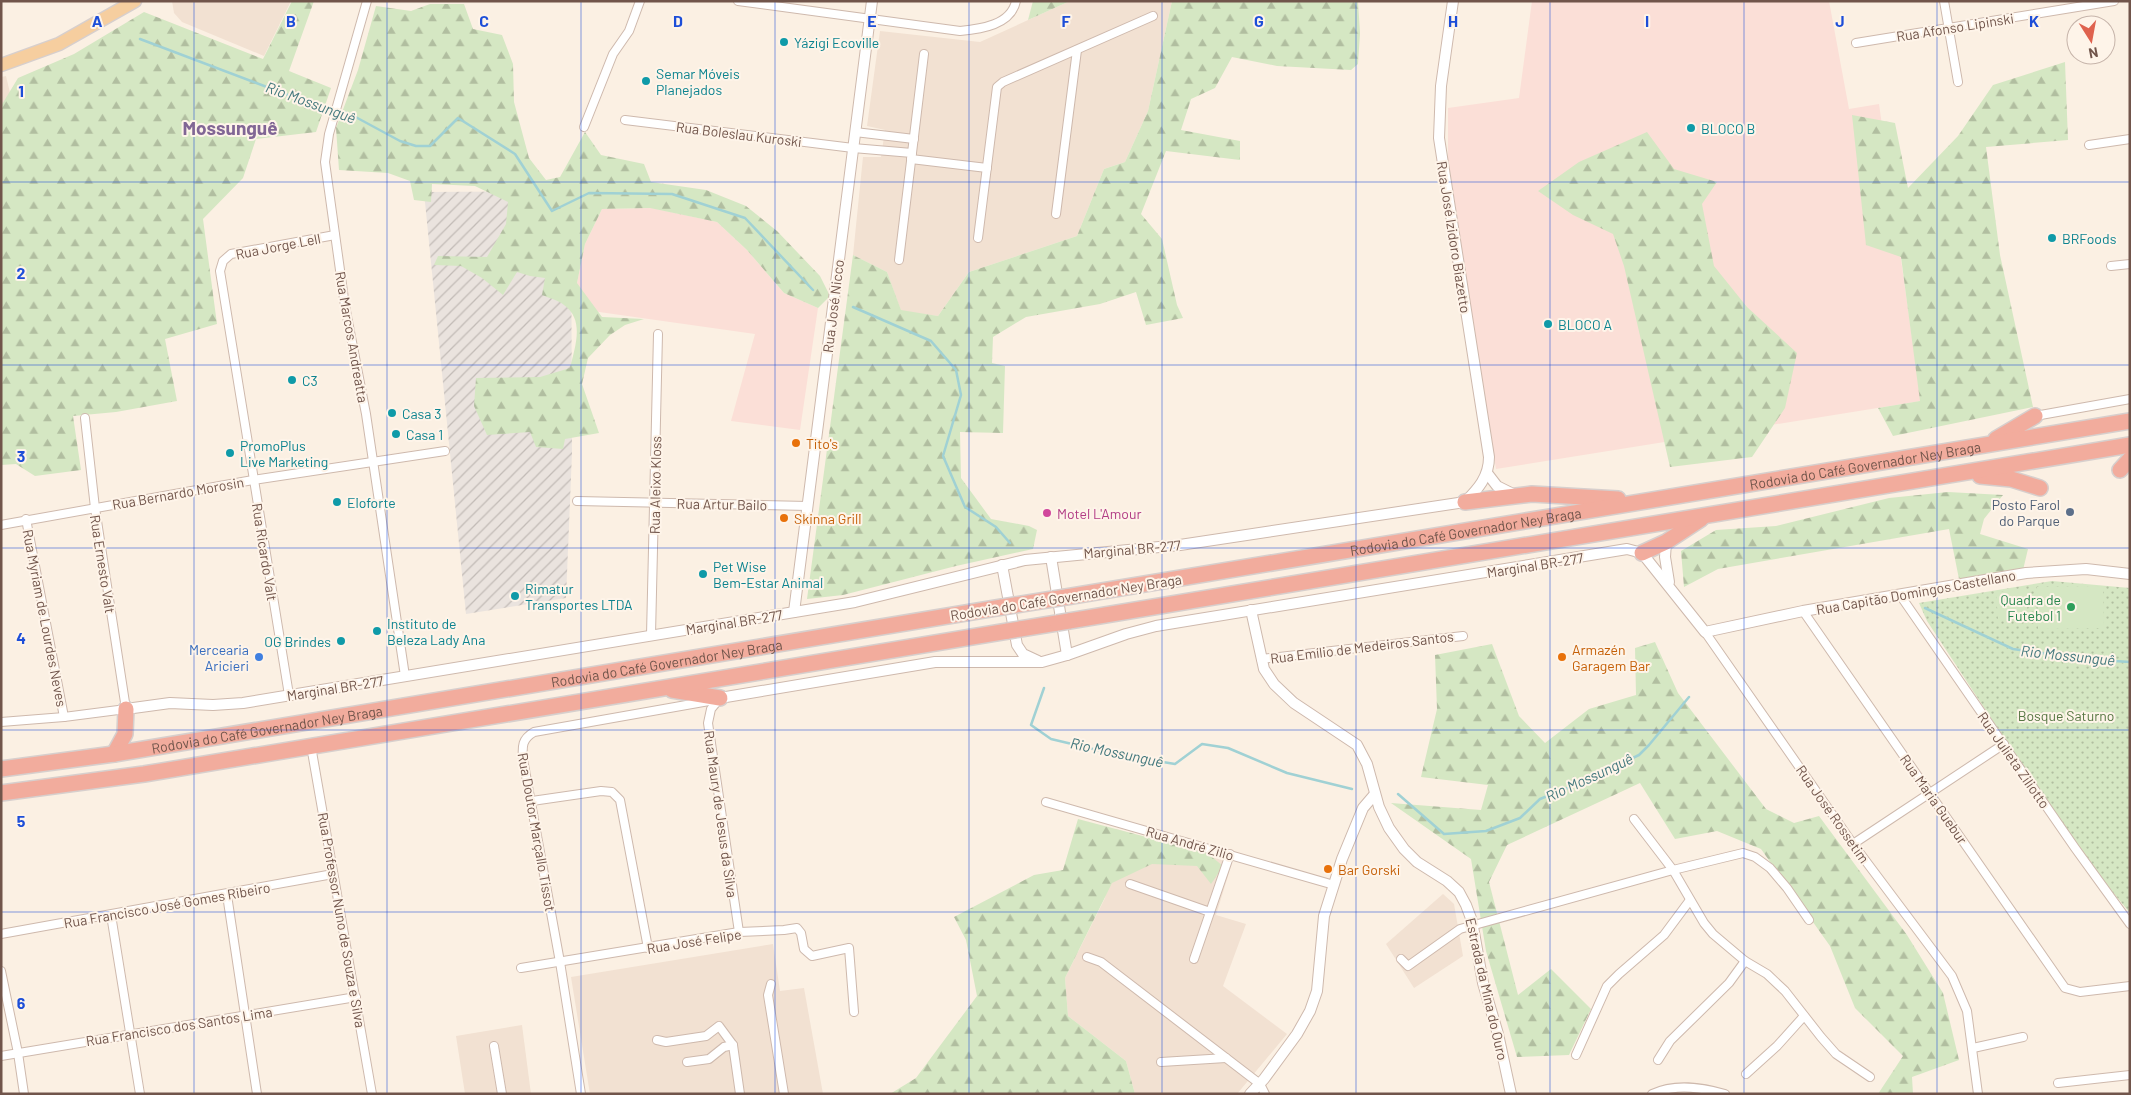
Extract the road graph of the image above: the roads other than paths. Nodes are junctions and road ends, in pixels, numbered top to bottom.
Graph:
1 (135, 1) edge
2 (367, 1) edge
3 (640, 1) edge
4 (738, 1) edge
5 (872, 1) edge
6 (1016, 1) edge
7 (1453, 1) edge
8 (1944, 1) edge
9 (2114, 1) edge
10 (1153, 16) dead end
11 (869, 19) junction
12 (1949, 28) junction
13 (1856, 43) dead end
14 (1076, 50) junction
15 (924, 54) dead end
16 (1, 65) edge
17 (1958, 82) dead end
18 (625, 120) dead end
19 (584, 127) dead end
20 (855, 132) junction
21 (914, 139) junction
22 (2130, 139) edge
23 (2089, 145) dead end
24 (853, 148) junction
25 (912, 156) junction
26 (986, 168) junction
27 (1056, 214) dead end
28 (335, 235) junction
29 (978, 238) dead end
30 (899, 260) dead end
31 (223, 261) joint
32 (2130, 264) edge
33 (2111, 266) dead end
34 (658, 334) dead end
35 (2130, 399) edge
36 (2035, 416) joint
37 (85, 418) dead end
38 (2130, 421) edge
39 (1986, 444) junction
40 (2130, 445) edge
41 (445, 450) dead end
42 (373, 462) junction
43 (1487, 473) junction
44 (1939, 477) junction
45 (253, 480) junction
46 (2040, 488) dead end
47 (1515, 495) junction
48 (577, 501) dead end
49 (1644, 501) junction
50 (1465, 502) junction
51 (654, 503) junction
52 (808, 506) junction
53 (95, 508) junction
54 (1710, 515) junction
55 (26, 519) junction
56 (1, 524) edge
57 (1666, 542) junction
58 (1642, 553) junction
59 (1051, 557) junction
60 (1002, 565) junction
61 (2130, 574) edge
62 (1670, 586) junction
63 (1900, 595) junction
64 (1250, 610) junction
65 (1803, 611) junction
66 (794, 612) junction
67 (1705, 632) junction
68 (651, 635) junction
69 (1463, 636) dead end
70 (1067, 655) junction
71 (1262, 659) junction
72 (1042, 662) junction
73 (405, 676) junction
74 (660, 688) junction
75 (289, 695) junction
76 (720, 698) junction
77 (126, 709) junction
78 (64, 718) junction
79 (1, 722) edge
80 (2004, 744) junction
81 (312, 746) junction
82 (114, 754) junction
83 (1, 769) edge
84 (1, 793) edge
85 (1930, 793) junction
86 (1375, 794) junction
87 (532, 801) junction
88 (1046, 802) dead end
89 (1634, 819) dead end
90 (1853, 844) junction
91 (1230, 854) junction
92 (1673, 870) junction
93 (333, 874) junction
94 (1130, 884) dead end
95 (1334, 886) junction
96 (227, 895) junction
97 (1690, 900) junction
98 (1210, 912) junction
99 (110, 915) junction
100 (1810, 920) dead end
101 (2130, 924) edge
102 (1472, 926) junction
103 (739, 932) junction
104 (1, 934) edge
105 (648, 948) junction
106 (1087, 958) dead end
107 (1194, 959) dead end
108 (1401, 959) dead end
109 (1745, 961) junction
110 (560, 962) junction
111 (521, 968) dead end
112 (1, 971) edge
113 (771, 984) dead end
114 (2130, 986) edge
115 (356, 997) junction
116 (854, 1012) dead end
117 (246, 1016) junction
118 (1804, 1016) junction
119 (130, 1033) junction
120 (2023, 1037) dead end
121 (657, 1040) dead end
122 (733, 1045) junction
123 (494, 1046) dead end
124 (1973, 1048) junction
125 (18, 1053) junction
126 (1576, 1055) dead end
127 (1, 1056) edge
128 (1226, 1058) junction
129 (1658, 1060) dead end
130 (687, 1062) dead end
131 (1161, 1062) dead end
132 (1746, 1074) dead end
133 (2130, 1075) edge
134 (1870, 1077) dead end
135 (2058, 1083) dead end
136 (1260, 1084) junction
137 (24, 1094) edge
138 (140, 1094) edge
139 (257, 1094) edge
140 (372, 1094) edge
141 (502, 1094) edge
142 (581, 1094) edge
143 (740, 1094) edge
144 (784, 1094) edge
145 (1250, 1094) edge
146 (1265, 1094) edge
147 (1511, 1094) edge
148 (1652, 1094) edge
149 (1725, 1094) edge
150 (1978, 1094) edge

1 - 16 main road
2 - 28 street, Rua Marcos Andreatta
3 - 19 street
4 - 11 street
5 - 11 street, Rua José Nicco
6 - 11 street
7 - 43 street, Rua José Izidoro Biazetto
8 - 12 street
9 - 12 street, Rua Afonso Lipinski
10 - 14 street
11 - 20 street, Rua José Nicco
12 - 13 street, Rua Afonso Lipinski
12 - 17 street
14 - 26 street
14 - 27 street
15 - 21 street
18 - 24 street, Rua Boleslau Kuroski
20 - 21 street
20 - 24 street, Rua José Nicco
21 - 25 street
22 - 23 street
24 - 25 street, Rua Boleslau Kuroski
24 - 52 street, Rua José Nicco
25 - 26 street, Rua Boleslau Kuroski
25 - 30 street
26 - 29 street
28 - 31 street, Rua Jorge Lell
28 - 42 street, Rua Marcos Andreatta
31 - 45 street, Rua Ricardo Valt
32 - 33 street
34 - 51 street, Rua Aleixo Kloss
35 - 36 street
36 - 39 highway
37 - 53 street, Rua Ernesto Valt
38 - 39 highway, Rodovia do Café Governador Ney Braga
39 - 49 highway, Rodovia do Café Governador Ney Braga
40 - 44 highway, Rodovia do Café Governador Ney Braga
41 - 42 street, Rua Bernardo Morosin
42 - 45 street, Rua Bernardo Morosin
42 - 73 street, Rua Marcos Andreatta
43 - 47 street
43 - 50 street
44 - 46 highway
44 - 54 highway, Rodovia do Café Governador Ney Braga
45 - 53 street, Rua Bernardo Morosin
45 - 75 street, Rua Ricardo Valt
47 - 49 highway
47 - 50 highway
48 - 51 street, Rua Artur Bailo
49 - 82 highway, Rodovia do Café Governador Ney Braga
50 - 59 street, Marginal BR-277
51 - 52 street, Rua Artur Bailo
51 - 68 street, Rua Aleixo Kloss
52 - 66 street, Rua José Nicco
53 - 55 street, Rua Bernardo Morosin
53 - 77 street, Rua Ernesto Valt
54 - 57 highway
54 - 74 highway, Rodovia do Café Governador Ney Braga
55 - 56 street, Rua Bernardo Morosin
55 - 78 street, Rua Myriam de Lourdes Neves
57 - 58 highway
57 - 62 street
58 - 62 street, Rua José Rossetim
58 - 64 street, Marginal BR-277
59 - 60 street, Marginal BR-277
59 - 70 street
60 - 66 street, Marginal BR-277
60 - 72 street
61 - 63 street, Rua Capitão Domingos Castellano
62 - 67 street, Rua José Rossetim
63 - 65 street, Rua Capitão Domingos Castellano
63 - 80 street, Rua Julieta Ziliotto
64 - 70 street, Marginal BR-277
64 - 71 street, Estrada da Mina do Ouro
65 - 67 street, Rua Capitão Domingos Castellano
65 - 85 street, Rua Maria Guebur
66 - 68 street, Marginal BR-277
67 - 90 street, Rua José Rossetim
68 - 73 street, Marginal BR-277
69 - 71 street, Rua Emílio de Medeiros Santos
70 - 72 street, Marginal BR-277
71 - 86 street, Estrada da Mina do Ouro
72 - 76 street, Marginal BR-277
73 - 75 street, Marginal BR-277
74 - 76 highway
74 - 81 highway, Rodovia do Café Governador Ney Braga
75 - 77 street, Marginal BR-277
76 - 87 street, Rua Doutor Marçallo Tissot
76 - 103 street, Rua Maury de Jesus da Silva
77 - 78 street, Marginal BR-277
77 - 82 highway
78 - 79 street, Marginal BR-277
80 - 85 street
80 - 101 street, Rua Julieta Ziliotto
81 - 84 highway, Rodovia do Café Governador Ney Braga
81 - 93 street, Rua Professor Nuno de Souza e Silva
82 - 83 highway, Rodovia do Café Governador Ney Braga
85 - 90 street
85 - 114 street, Rua Maria Guebur
86 - 95 street
86 - 102 street, Estrada da Mina do Ouro
87 - 105 street
87 - 110 street, Rua Doutor Marçallo Tissot
88 - 91 street, Rua André Zilio
89 - 92 street
90 - 124 street, Rua José Rossetim
91 - 95 street, Rua André Zilio
91 - 98 street
92 - 97 street
92 - 100 street
92 - 102 street
93 - 96 street, Rua Francisco José Gomes Ribeiro
93 - 115 street, Rua Professor Nuno de Souza e Silva
94 - 98 street
95 - 136 street
96 - 99 street, Rua Francisco José Gomes Ribeiro
96 - 117 street
97 - 109 street
97 - 126 street
98 - 107 street
99 - 104 street, Rua Francisco José Gomes Ribeiro
99 - 119 street
102 - 108 street
102 - 147 street, Estrada da Mina do Ouro
103 - 105 street, Rua José Felipe
103 - 116 street, Rua José Felipe
105 - 110 street, Rua José Felipe
106 - 128 street
109 - 118 street
109 - 129 street
110 - 111 street, Rua José Felipe
110 - 142 street, Rua Doutor Marçallo Tissot
112 - 125 street
113 - 144 street
115 - 117 street, Rua Francisco dos Santos Lima
115 - 140 street, Rua Professor Nuno de Souza e Silva
117 - 119 street, Rua Francisco dos Santos Lima
117 - 139 street
118 - 132 street
118 - 134 street
119 - 125 street, Rua Francisco dos Santos Lima
119 - 138 street
120 - 124 street
121 - 122 street
122 - 130 street
122 - 143 street
123 - 141 street
124 - 150 street, Rua José Rossetim
125 - 127 street, Rua Francisco dos Santos Lima
125 - 137 street
128 - 131 street
128 - 136 street
133 - 135 street
136 - 145 street
136 - 146 street
148 - 149 street

